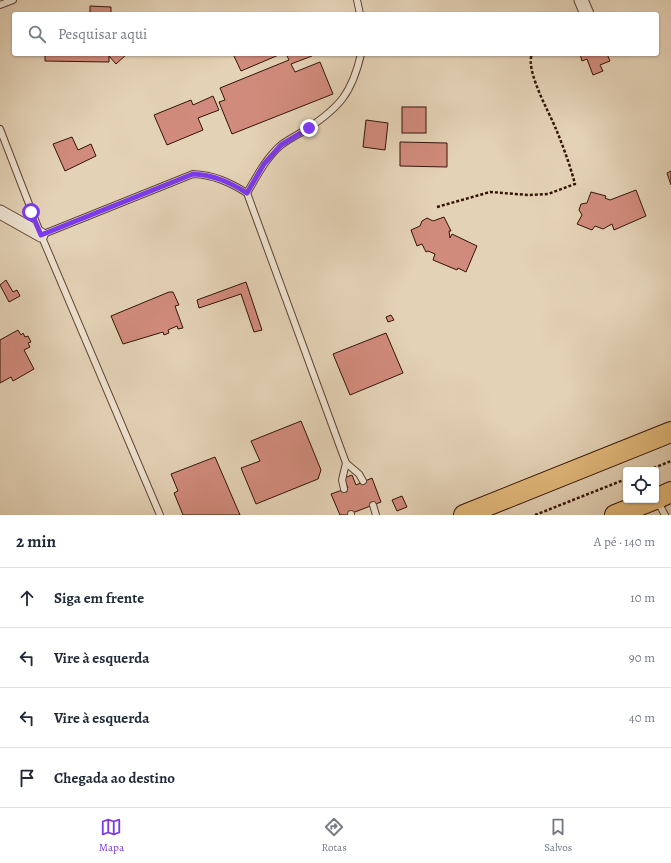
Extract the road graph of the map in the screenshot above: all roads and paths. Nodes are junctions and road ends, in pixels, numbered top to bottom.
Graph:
1 (13, 0) edge
2 (357, 0) edge
3 (581, 0) edge
4 (0, 5) edge
5 (360, 12) edge
6 (586, 12) edge
7 (360, 56) edge
8 (531, 56) edge
9 (0, 129) edge
10 (247, 193) junction
11 (437, 207) dead end
12 (0, 212) edge
13 (41, 235) junction
14 (671, 432) edge
15 (671, 461) edge
16 (346, 463) junction
17 (656, 467) edge
18 (623, 480) edge
19 (363, 482) dead end
20 (344, 489) dead end
21 (671, 492) edge
22 (659, 498) edge
23 (645, 503) edge
24 (658, 503) edge
25 (373, 505) dead end
26 (160, 515) edge
27 (376, 515) edge
28 (464, 515) edge
29 (535, 515) edge
30 (615, 515) edge
31 (665, 515) edge

1 - 4 lane
2 - 5 lane
3 - 6 street
7 - 10 lane
8 - 11 path
9 - 13 lane
10 - 13 lane
10 - 16 lane
12 - 13 street
13 - 26 lane
14 - 28 main road
15 - 17 path
16 - 19 lane
16 - 20 lane
18 - 29 path
21 - 22 main road
23 - 30 main road
24 - 31 lane
25 - 27 lane

